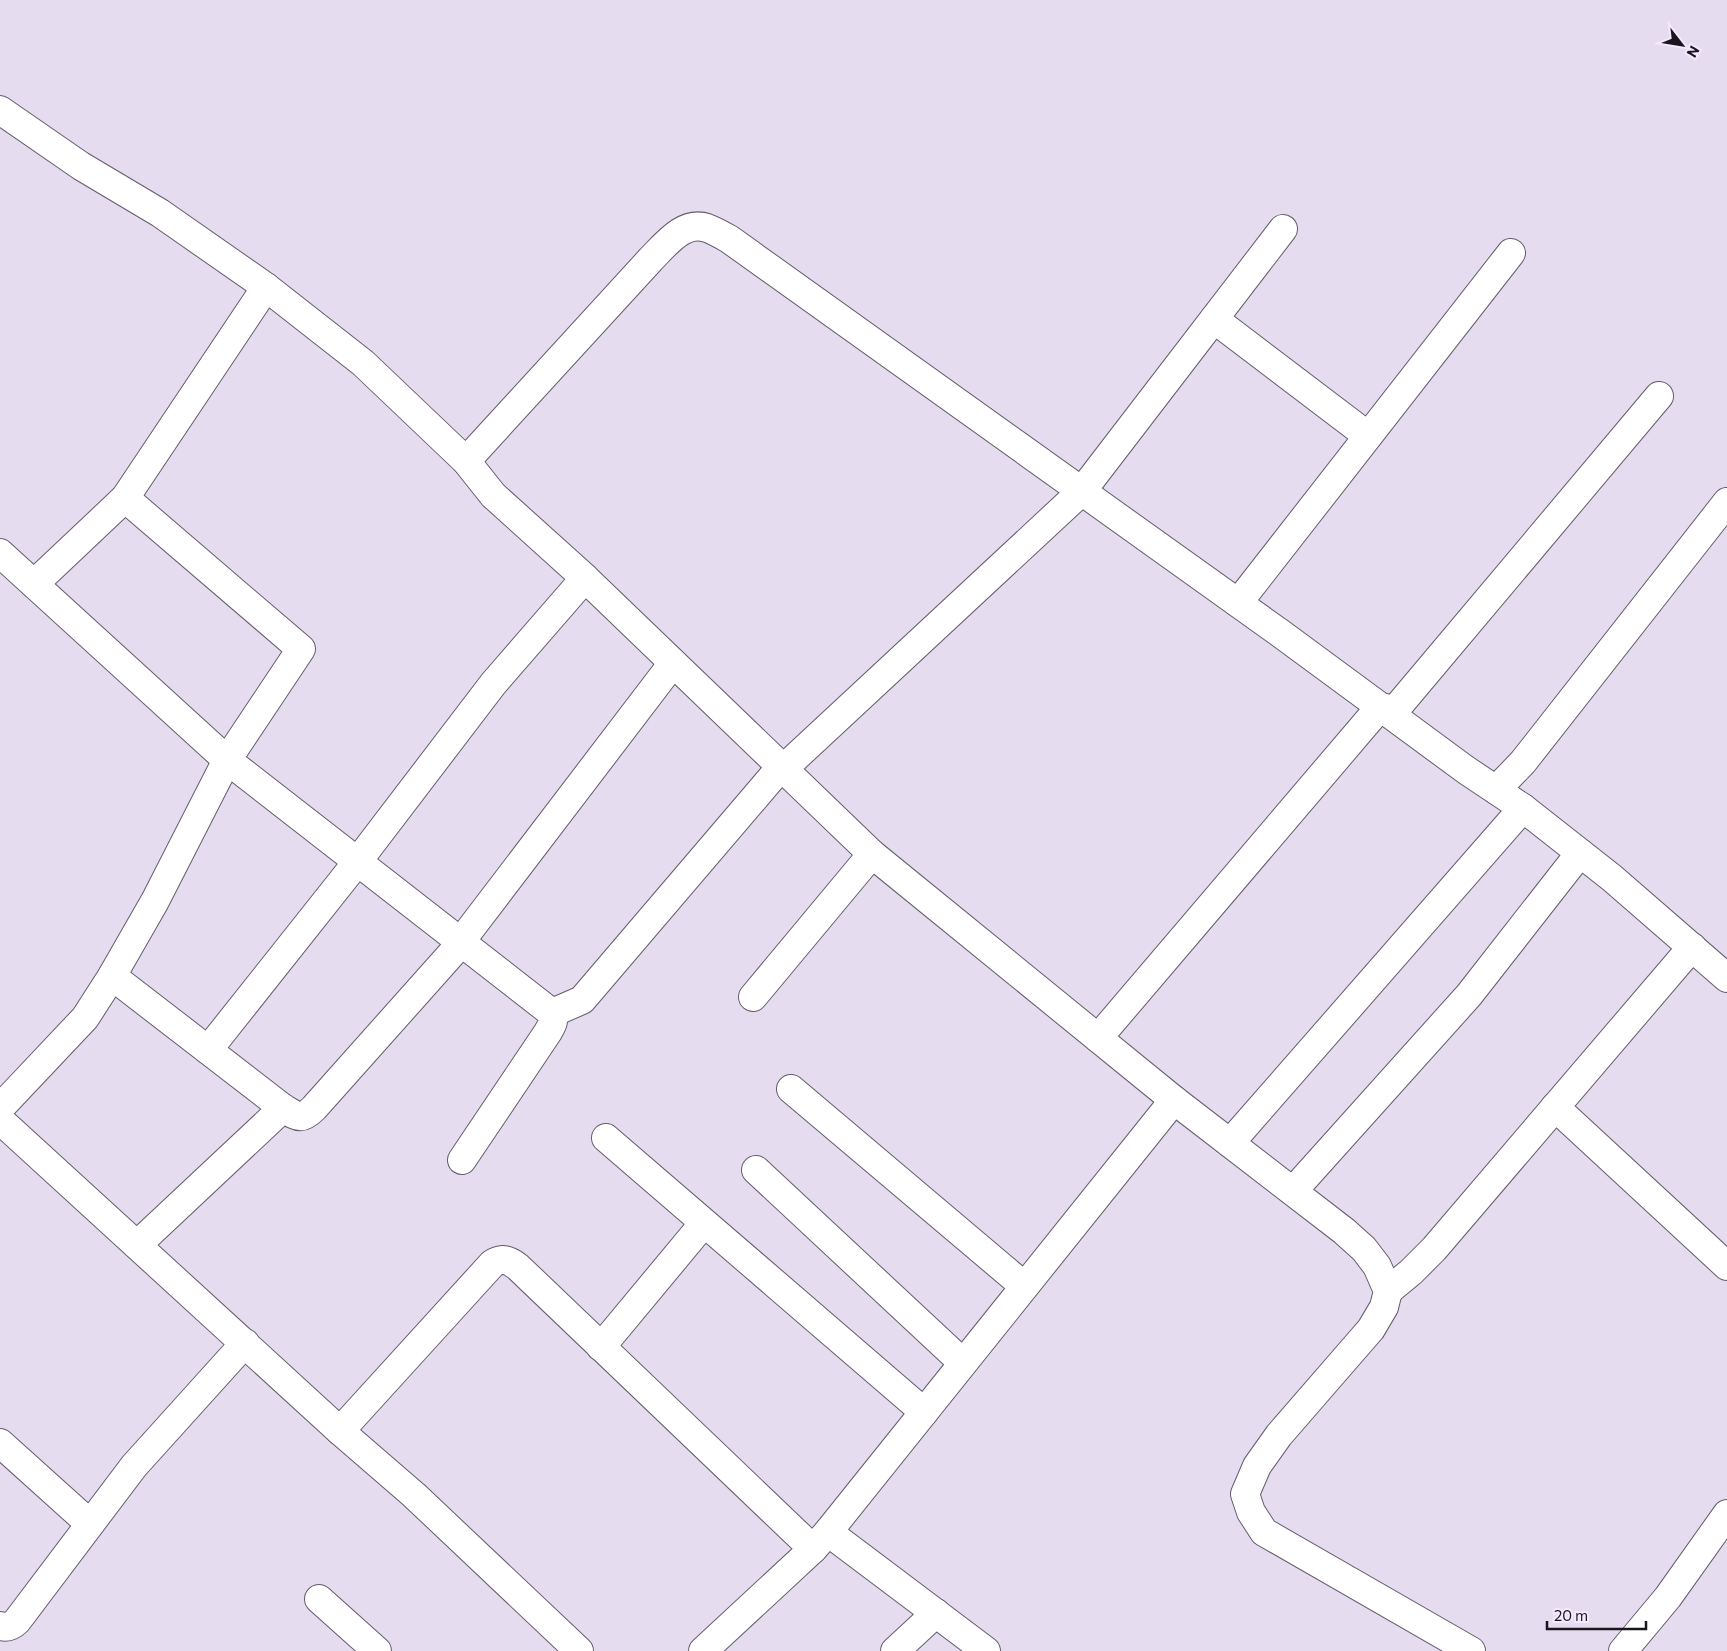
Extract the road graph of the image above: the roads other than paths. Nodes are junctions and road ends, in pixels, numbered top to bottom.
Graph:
1 (0, 110) edge
2 (1283, 229) dead end
3 (1511, 253) dead end
4 (266, 287) junction
5 (1214, 319) junction
6 (1658, 396) dead end
7 (1368, 436) junction
8 (466, 461) junction
9 (1082, 491) junction
10 (125, 498) junction
11 (1727, 502) edge
12 (0, 553) edge
13 (584, 578) junction
14 (34, 584) junction
15 (1238, 603) junction
16 (673, 663) junction
17 (1380, 707) junction
18 (227, 760) junction
19 (784, 769) junction
20 (1496, 790) junction
21 (1522, 808) junction
22 (1580, 853) junction
23 (872, 854) junction
24 (358, 861) junction
25 (462, 942) junction
26 (1692, 947) junction
27 (112, 976) junction
28 (1727, 978) edge
29 (753, 997) dead end
30 (552, 1013) junction
31 (1098, 1038) junction
32 (208, 1050) junction
33 (791, 1089) dead end
34 (1174, 1100) junction
35 (1555, 1107) junction
36 (0, 1108) edge
37 (283, 1108) junction
38 (0, 1120) edge
39 (606, 1138) dead end
40 (1230, 1143) junction
41 (462, 1160) dead end
42 (756, 1170) dead end
43 (1293, 1191) junction
44 (704, 1223) junction
45 (137, 1245) junction
46 (1727, 1266) edge
47 (1024, 1286) junction
48 (1388, 1291) junction
49 (245, 1343) junction
50 (601, 1347) junction
51 (963, 1363) junction
52 (924, 1412) junction
53 (340, 1431) junction
54 (0, 1443) edge
55 (1727, 1514) edge
56 (90, 1524) junction
57 (820, 1540) junction
58 (319, 1599) dead end
59 (936, 1614) junction
60 (0, 1626) edge
61 (376, 1651) edge
62 (579, 1651) edge
63 (703, 1651) edge
64 (896, 1651) edge
65 (986, 1651) edge
66 (1471, 1651) edge
67 (1623, 1651) edge

1 - 4 street
2 - 5 street
3 - 7 street
4 - 8 street
4 - 10 street
5 - 7 street
5 - 9 street
6 - 17 street
7 - 15 street
8 - 9 street
8 - 13 street
9 - 15 street
9 - 19 street
10 - 14 street
10 - 18 street
11 - 20 street
12 - 14 street
13 - 16 street
13 - 24 street
14 - 18 street
15 - 17 street
16 - 19 street
16 - 25 street
17 - 20 street
17 - 31 street
18 - 24 street
18 - 27 street
19 - 23 street
19 - 30 street
20 - 21 street
21 - 22 street
21 - 40 street
22 - 26 street
22 - 43 street
23 - 29 street
23 - 31 street
24 - 25 street
24 - 32 street
25 - 30 street
25 - 37 street
26 - 28 street
26 - 35 street
27 - 32 street
27 - 36 street
30 - 41 street
31 - 34 street
32 - 37 street
33 - 47 street
34 - 40 street
34 - 47 street
35 - 46 street
35 - 48 street
37 - 45 street
38 - 45 street
39 - 44 street
40 - 43 street
42 - 51 street
43 - 48 street
44 - 50 street
44 - 52 street
45 - 49 street
47 - 51 street
48 - 66 street
49 - 53 street
49 - 56 street
50 - 53 street
50 - 57 street
51 - 52 street
52 - 57 street
53 - 62 street
54 - 56 street
55 - 67 street
56 - 60 street
57 - 59 street
57 - 63 street
58 - 61 street
59 - 64 street
59 - 65 street

